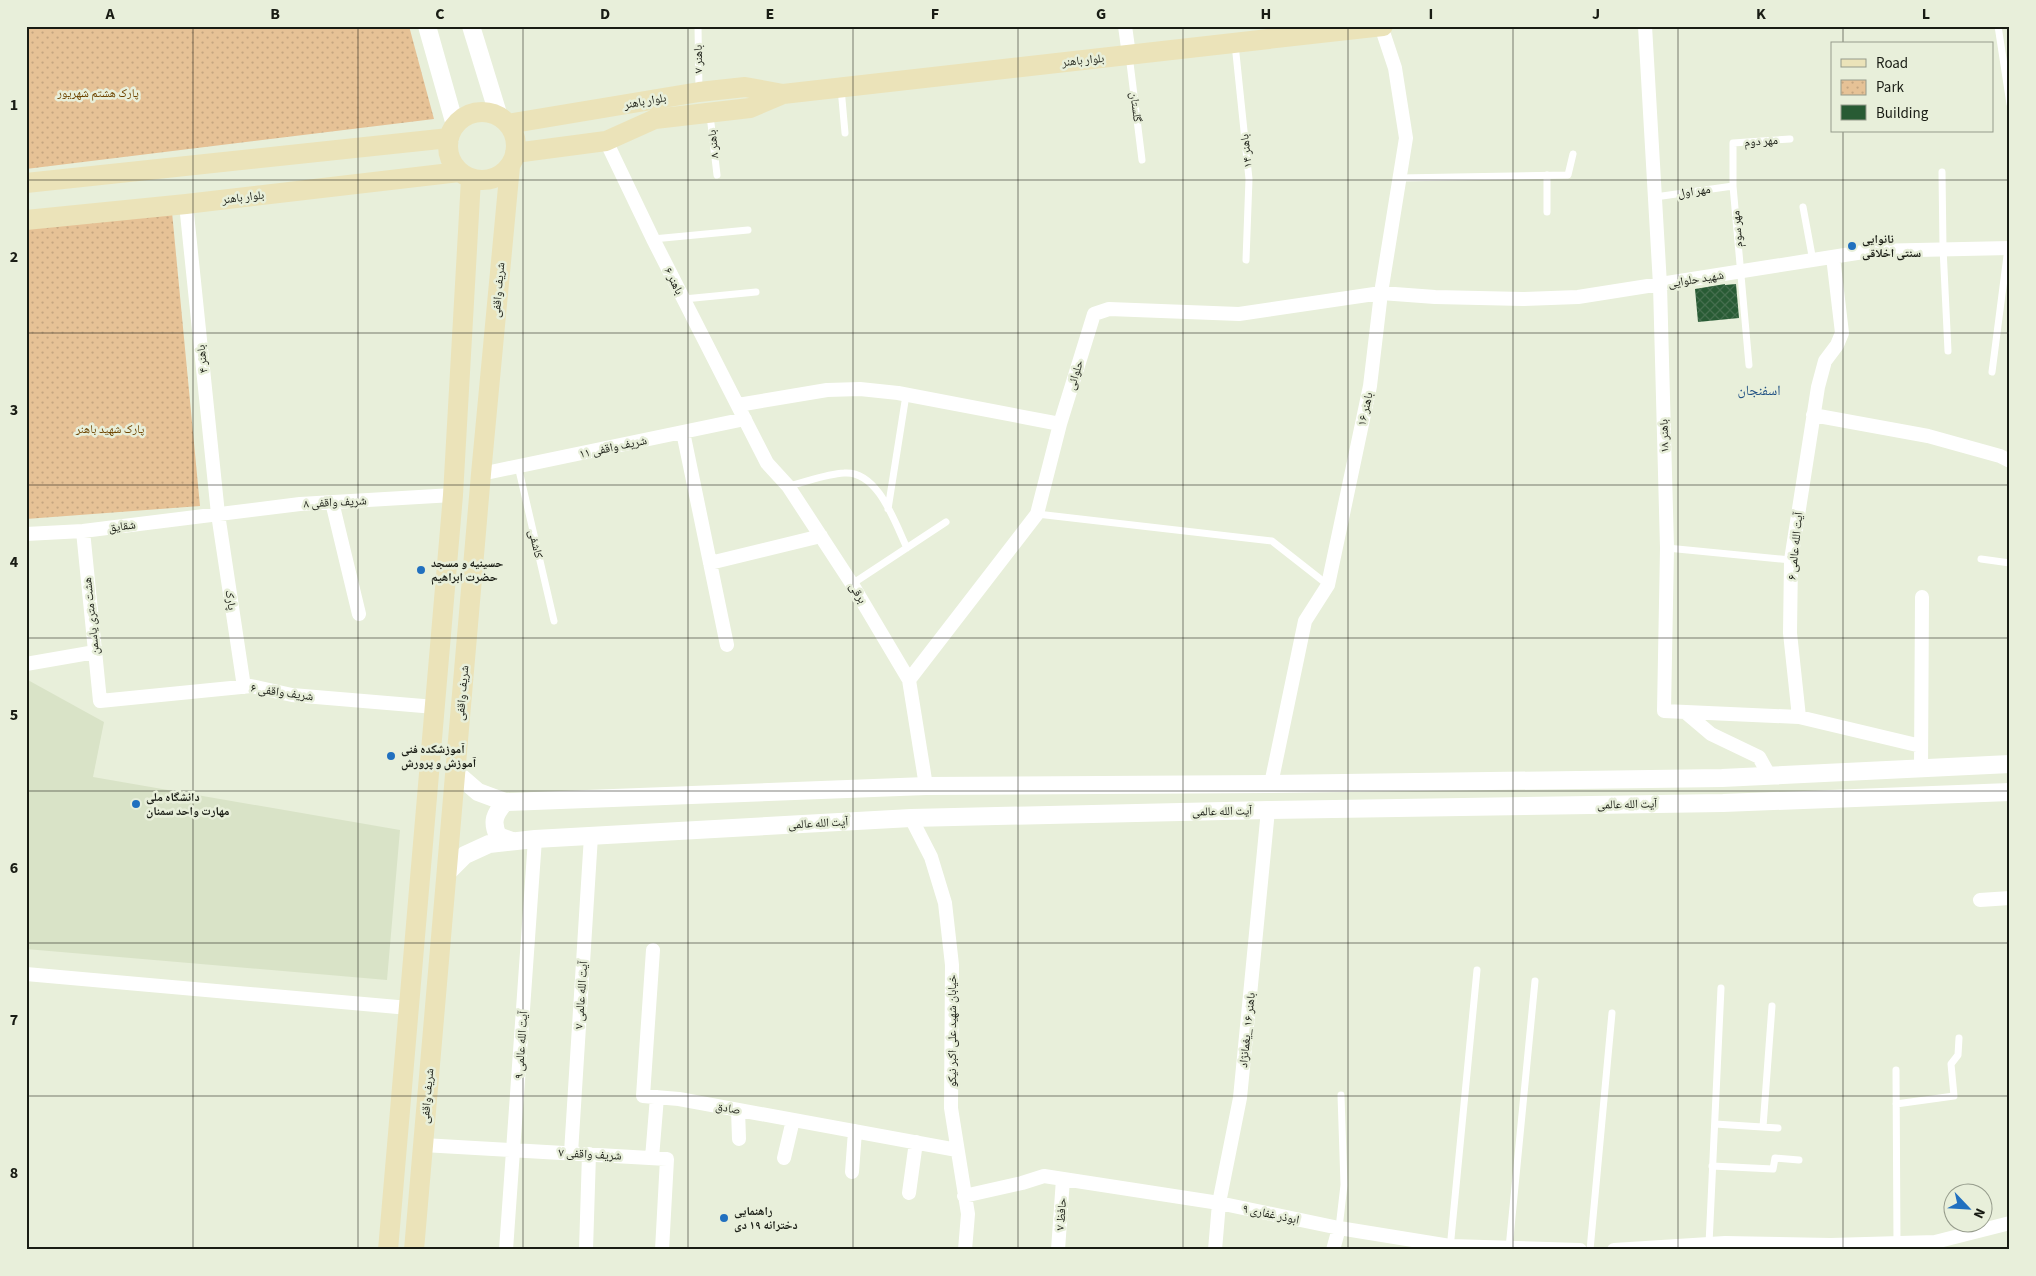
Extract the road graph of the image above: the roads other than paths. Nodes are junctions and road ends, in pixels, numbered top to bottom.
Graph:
1 (426, 26) edge
2 (471, 26) edge
3 (698, 26) edge
4 (1125, 26) edge
5 (1382, 26) edge
6 (1645, 26) edge
7 (1998, 26) edge
8 (1329, 29) edge
9 (1234, 43) junction
10 (1129, 55) junction
11 (841, 88) junction
12 (699, 92) junction
13 (783, 94) junction
14 (2010, 104) edge
15 (710, 112) junction
16 (503, 120) junction
17 (452, 132) junction
18 (845, 132) dead end
19 (1790, 139) dead end
20 (606, 141) junction
21 (1733, 144) joint
22 (1573, 154) dead end
23 (513, 160) junction
24 (1142, 160) dead end
25 (1942, 172) dead end
26 (717, 175) dead end
27 (1547, 175) junction
28 (465, 176) junction
29 (1399, 178) junction
30 (26, 183) edge
31 (1733, 186) junction
32 (1655, 197) junction
33 (186, 204) junction
34 (1803, 207) dead end
35 (1547, 212) dead end
36 (26, 220) edge
37 (748, 230) dead end
38 (652, 239) junction
39 (1943, 248) junction
40 (2009, 248) edge
41 (1833, 257) junction
42 (1246, 260) dead end
43 (1813, 261) junction
44 (1741, 272) junction
45 (1660, 285) junction
46 (756, 292) dead end
47 (1381, 293) junction
48 (683, 299) junction
49 (1948, 351) dead end
50 (1749, 365) dead end
51 (1992, 372) dead end
52 (906, 395) junction
53 (738, 405) junction
54 (1813, 416) junction
55 (745, 419) junction
56 (1060, 424) junction
57 (683, 432) junction
58 (2010, 461) edge
59 (518, 466) junction
60 (481, 474) junction
61 (788, 486) junction
62 (453, 496) junction
63 (332, 502) junction
64 (888, 509) junction
65 (218, 514) junction
66 (1037, 514) junction
67 (946, 522) dead end
68 (83, 530) junction
69 (26, 534) edge
70 (821, 536) junction
71 (907, 548) junction
72 (1667, 548) junction
73 (1981, 559) dead end
74 (1791, 560) junction
75 (710, 563) junction
76 (2010, 563) edge
77 (852, 584) junction
78 (1328, 585) junction
79 (1922, 596) dead end
80 (359, 614) dead end
81 (554, 621) dead end
82 (727, 645) dead end
83 (95, 652) junction
84 (26, 664) edge
85 (910, 680) junction
86 (244, 686) junction
87 (100, 701) joint
88 (435, 707) junction
89 (1685, 712) junction
90 (1799, 717) junction
91 (1921, 746) junction
92 (2010, 764) edge
93 (1921, 769) junction
94 (455, 772) junction
95 (1769, 775) junction
96 (1722, 778) junction
97 (1271, 784) junction
98 (926, 786) junction
99 (2010, 792) edge
100 (505, 802) junction
101 (1723, 803) junction
102 (1268, 810) junction
103 (911, 818) junction
104 (591, 836) junction
105 (536, 839) junction
106 (512, 841) junction
107 (446, 874) junction
108 (2010, 898) edge
109 (1980, 900) dead end
110 (653, 950) dead end
111 (1477, 970) dead end
112 (26, 974) edge
113 (1535, 981) dead end
114 (1721, 988) dead end
115 (1772, 1006) dead end
116 (409, 1008) junction
117 (1612, 1013) dead end
118 (1959, 1038) dead end
119 (1896, 1070) dead end
120 (1341, 1095) dead end
121 (657, 1097) junction
122 (1896, 1104) junction
123 (738, 1110) junction
124 (793, 1120) junction
125 (1715, 1124) junction
126 (1763, 1127) junction
127 (1778, 1128) dead end
128 (855, 1131) junction
129 (738, 1139) dead end
130 (916, 1142) junction
131 (423, 1145) junction
132 (513, 1150) junction
133 (958, 1150) junction
134 (571, 1154) junction
135 (589, 1154) junction
136 (652, 1158) junction
137 (784, 1158) dead end
138 (1799, 1160) dead end
139 (1712, 1166) junction
140 (852, 1172) dead end
141 (1063, 1179) junction
142 (909, 1193) dead end
143 (964, 1196) junction
144 (1219, 1203) junction
145 (2010, 1223) edge
146 (1339, 1228) junction
147 (1897, 1243) junction
148 (1709, 1244) junction
149 (1450, 1248) edge
150 (1509, 1248) junction
151 (1688, 1248) edge
152 (1530, 1249) edge
153 (388, 1250) edge
154 (414, 1250) edge
155 (506, 1250) edge
156 (586, 1250) edge
157 (662, 1250) edge
158 (965, 1250) edge
159 (1058, 1250) edge
160 (1215, 1250) edge
161 (1333, 1250) edge
162 (1580, 1250) edge
163 (1590, 1250) edge
164 (1614, 1250) edge

1 - 17 street
2 - 16 street
3 - 12 lane, باهنر ۷
4 - 10 street
5 - 8 main road, بلوار باهنر
5 - 29 street, باهنر ۱۶
6 - 32 street, باهنر ۱۸
7 - 14 lane
8 - 9 main road, بلوار باهنر
9 - 10 main road, بلوار باهنر
9 - 42 lane, باهنر ۱۴
10 - 11 main road, بلوار باهنر
10 - 24 lane, گلستان
11 - 13 main road, بلوار باهنر
11 - 18 lane
12 - 13 main road, بلوار باهنر
12 - 16 main road, بلوار باهنر
13 - 15 main road, بلوار باهنر
15 - 20 main road, بلوار باهنر
15 - 26 lane, باهنر ۸
16 - 17 main road
16 - 23 main road
17 - 28 main road
17 - 30 main road
19 - 21 lane, مهر دوم
20 - 23 main road, بلوار باهنر
20 - 38 street, باهنر ۶
21 - 31 lane, مهر سوم
22 - 27 lane
23 - 28 main road
23 - 60 main road, شریف واقفی
25 - 39 lane
27 - 29 lane
27 - 35 lane
28 - 33 main road, بلوار باهنر
28 - 62 main road, شریف واقفی
29 - 47 street, باهنر ۱۶
31 - 32 lane, مهر اول
31 - 44 lane, مهر سوم
32 - 45 street, باهنر ۱۸
33 - 36 main road, بلوار باهنر
33 - 65 street, باهنر ۴
34 - 43 lane
37 - 38 lane
38 - 48 street, باهنر ۶
39 - 40 street, شهید حلوایی
39 - 41 street, شهید حلوایی
39 - 49 lane
40 - 51 lane
41 - 43 street, شهید حلوایی
41 - 54 street, آیت الله عالمی ۶
43 - 44 street, شهید حلوایی
44 - 45 street, شهید حلوایی
44 - 50 lane, مهر سوم
45 - 47 street, شهید حلوایی
45 - 72 street, باهنر ۱۸
46 - 48 lane
47 - 56 street, حلوائی
47 - 78 street, باهنر ۱۶
48 - 53 street, باهنر ۶
52 - 53 street
52 - 56 street
52 - 64 lane
53 - 55 street, باهنر ۶
54 - 58 street
54 - 74 street, آیت الله عالمی ۶
55 - 57 street, شریف واقفی ۱۱
55 - 61 street, برقی
56 - 66 street, حلوائی
57 - 59 street, شریف واقفی ۱۱
57 - 75 street
59 - 60 street, شریف واقفی ۱۱
59 - 81 lane, کاشفی
60 - 94 main road, شریف واقفی
61 - 64 lane
61 - 70 street, برقی
62 - 63 street, شریف واقفی ۸
62 - 88 main road, شریف واقفی
63 - 65 street, شریف واقفی ۸
63 - 80 street
64 - 71 lane
65 - 68 street, شقایق
65 - 86 street, پارک
66 - 78 lane
66 - 85 street, حلوائی
67 - 71 lane
68 - 69 street, شقایق
68 - 83 street, هشت متری یاسمن
70 - 75 street
70 - 77 street, برقی
71 - 77 lane
72 - 74 lane
72 - 89 street, باهنر ۱۸
73 - 76 lane
74 - 90 street, آیت الله عالمی ۶
75 - 82 street
77 - 85 street, برقی
78 - 97 street, باهنر ۱۶
79 - 91 street
83 - 84 street
83 - 87 street, هشت متری یاسمن
85 - 98 street, برقی
86 - 87 street, شریف واقفی ۶
86 - 88 street, شریف واقفی ۶
88 - 116 main road, شریف واقفی
89 - 90 street, باهنر ۱۸
89 - 95 street
90 - 91 street
91 - 93 street
92 - 93 street, آیت الله عالمی
93 - 95 street, آیت الله عالمی
94 - 100 street, آیت الله عالمی
94 - 107 main road, شریف واقفی
95 - 96 street, آیت الله عالمی
96 - 97 street, آیت الله عالمی
96 - 101 street
97 - 98 street, آیت الله عالمی
98 - 100 street, آیت الله عالمی
99 - 101 street, آیت الله عالمی
100 - 106 street
101 - 102 street, آیت الله عالمی
102 - 103 street, آیت الله عالمی
102 - 144 street, باهنر ۱۶ _یغمانژاد
103 - 104 street, آیت الله عالمی
103 - 133 street, خیابان شهید علی اکبر نیکو
104 - 105 street, آیت الله عالمی
104 - 134 street, آیت الله عالمی ۷
105 - 106 street, آیت الله عالمی
105 - 132 street, آیت الله عالمی ۹
106 - 107 street, آیت الله عالمی
107 - 131 main road, شریف واقفی
108 - 109 street
110 - 121 street
111 - 149 lane
112 - 116 street
113 - 150 lane
114 - 125 lane
115 - 126 lane
116 - 153 main road, شریف واقفی
117 - 163 lane
118 - 122 lane
119 - 122 lane
120 - 146 lane
121 - 123 street, صادق
121 - 136 street
122 - 147 lane
123 - 124 street, صادق
123 - 129 street
124 - 128 street, صادق
124 - 137 street
125 - 126 lane
125 - 139 lane
126 - 127 lane
128 - 130 street, صادق
128 - 140 street
130 - 133 street, صادق
130 - 142 street
131 - 132 street, شریف واقفی ۷
131 - 154 main road, شریف واقفی
132 - 134 street, شریف واقفی ۷
132 - 155 street, آیت الله عالمی ۹
133 - 143 street, خیابان شهید علی اکبر نیکو
134 - 135 street, شریف واقفی ۷
135 - 136 street, شریف واقفی ۷
135 - 156 street
136 - 157 street
138 - 139 lane
139 - 148 lane
141 - 143 street, ابوذر غفاری ۹
141 - 144 street, ابوذر غفاری ۹
141 - 159 street, حافظ ۷
143 - 158 street, خیابان شهید علی اکبر نیکو
144 - 146 street, ابوذر غفاری ۹
144 - 160 street, باهنر ۱۶ _یغمانژاد
145 - 147 street
146 - 149 street, ابوذر غفاری ۹
146 - 161 street
147 - 148 street
148 - 151 street
149 - 150 street, ابوذر غفاری ۹
150 - 152 street, ابوذر غفاری ۹
151 - 164 street
152 - 162 street, ابوذر غفاری ۹

